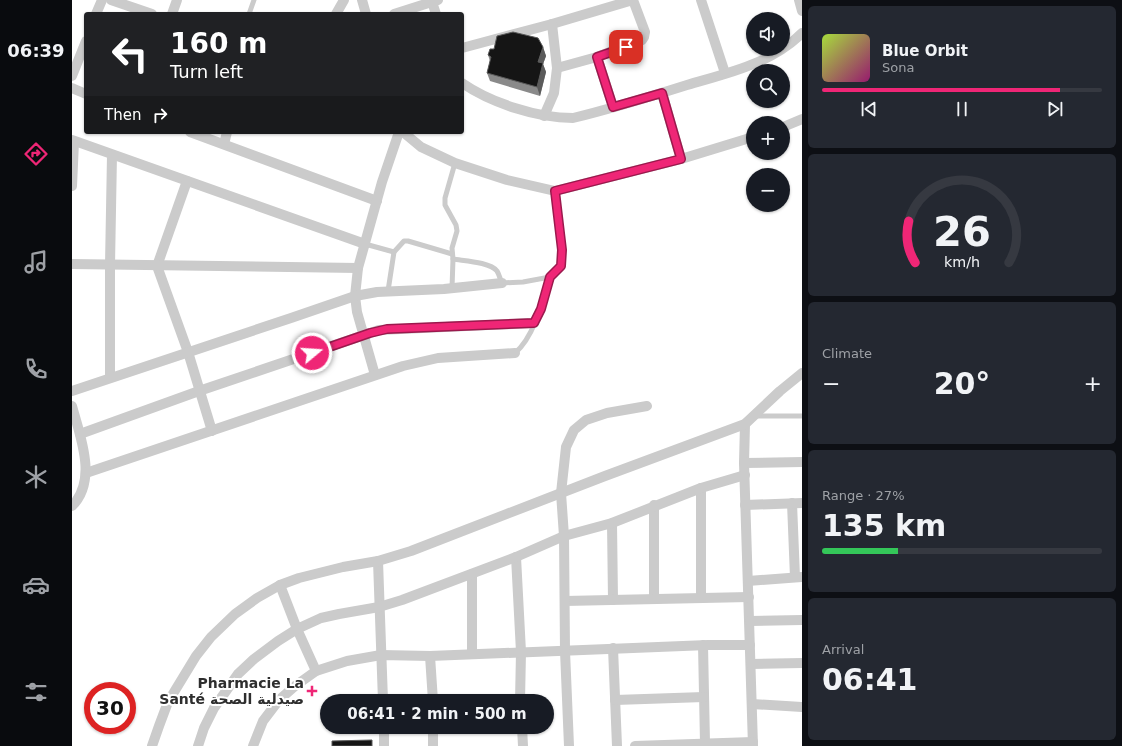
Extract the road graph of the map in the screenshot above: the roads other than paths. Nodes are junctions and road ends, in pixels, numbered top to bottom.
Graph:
1 (102, 0) edge
2 (111, 0) edge
3 (177, 0) edge
4 (254, 0) edge
5 (344, 0) edge
6 (362, 0) edge
7 (633, 0) edge
8 (701, 0) edge
9 (799, 0) edge
10 (435, 1) edge
11 (802, 11) edge
12 (97, 12) edge
13 (146, 12) edge
14 (173, 12) edge
15 (250, 12) edge
16 (337, 12) edge
17 (365, 12) edge
18 (400, 12) edge
19 (436, 12) edge
20 (552, 24) junction
21 (802, 33) edge
22 (84, 47) edge
23 (464, 47) edge
24 (597, 57) junction
25 (557, 68) junction
26 (725, 73) junction
27 (72, 76) edge
28 (464, 84) edge
29 (72, 88) edge
30 (84, 93) edge
31 (662, 93) junction
32 (613, 107) junction
33 (544, 116) junction
34 (802, 119) edge
35 (790, 124) edge
36 (196, 134) edge
37 (227, 134) edge
38 (398, 134) edge
39 (405, 134) edge
40 (746, 139) edge
41 (73, 141) edge
42 (224, 144) junction
43 (112, 155) junction
44 (681, 159) junction
45 (455, 163) junction
46 (187, 180) junction
47 (72, 186) edge
48 (555, 191) junction
49 (377, 201) junction
50 (365, 244) junction
51 (394, 252) junction
52 (453, 256) junction
53 (72, 264) edge
54 (110, 265) junction
55 (157, 266) junction
56 (358, 268) junction
57 (550, 277) junction
58 (502, 283) junction
59 (452, 288) junction
60 (388, 291) junction
61 (355, 296) junction
62 (534, 323) junction
63 (363, 336) junction
64 (188, 352) junction
65 (515, 353) joint
66 (802, 373) edge
67 (375, 375) junction
68 (110, 378) junction
69 (72, 391) edge
70 (200, 391) junction
71 (72, 406) edge
72 (647, 406) dead end
73 (754, 416) junction
74 (802, 416) edge
75 (746, 424) junction
76 (212, 432) junction
77 (80, 434) junction
78 (802, 462) edge
79 (744, 463) junction
80 (86, 473) junction
81 (745, 475) junction
82 (701, 488) junction
83 (561, 493) junction
84 (797, 503) edge
85 (745, 504) junction
86 (72, 506) edge
87 (654, 506) junction
88 (612, 523) junction
89 (564, 536) junction
90 (798, 546) edge
91 (516, 557) junction
92 (378, 561) junction
93 (472, 574) junction
94 (798, 577) edge
95 (748, 581) junction
96 (280, 585) junction
97 (749, 597) junction
98 (701, 598) junction
99 (654, 599) junction
100 (613, 600) junction
101 (565, 601) junction
102 (379, 607) junction
103 (802, 620) edge
104 (750, 621) junction
105 (297, 629) junction
106 (703, 645) junction
107 (750, 645) junction
108 (613, 648) junction
109 (565, 651) junction
110 (522, 652) junction
111 (472, 654) junction
112 (381, 655) junction
113 (430, 656) junction
114 (802, 663) edge
115 (751, 664) junction
116 (316, 671) junction
117 (383, 694) edge
118 (433, 694) edge
119 (520, 694) edge
120 (704, 696) junction
121 (615, 700) junction
122 (752, 704) junction
123 (802, 707) edge
124 (384, 734) edge
125 (433, 734) edge
126 (522, 734) edge
127 (705, 743) junction
128 (753, 744) edge
129 (152, 746) edge
130 (198, 746) edge
131 (253, 746) edge
132 (384, 746) edge
133 (434, 746) edge
134 (523, 746) edge
135 (569, 746) edge
136 (616, 746) edge
137 (636, 746) edge

1 - 12 street
2 - 13 street
3 - 14 street
4 - 15 lane
5 - 16 street
6 - 17 street
7 - 20 street
7 - 24 street
8 - 26 street
9 - 11 street
10 - 18 street
10 - 19 street
20 - 23 street
20 - 25 street
21 - 26 street
22 - 27 street
24 - 25 street
24 - 32 street
25 - 33 street
26 - 31 street
28 - 33 street
29 - 30 street
31 - 32 street
31 - 44 street
32 - 33 street
34 - 35 street
36 - 42 street
37 - 42 street
38 - 49 street
39 - 45 street
40 - 44 street
41 - 43 street
41 - 47 street
42 - 49 street
43 - 46 street
43 - 54 street
44 - 48 street
45 - 48 street
45 - 52 lane
46 - 50 street
46 - 55 street
48 - 57 lane
49 - 50 street
50 - 51 lane
50 - 56 street
51 - 52 lane
51 - 60 lane
52 - 58 lane
52 - 59 lane
53 - 54 street
54 - 55 street
54 - 68 street
55 - 56 street
55 - 64 street
56 - 61 street
57 - 58 lane
57 - 62 lane
58 - 59 street
59 - 60 street
60 - 61 street
61 - 63 street
61 - 64 street
62 - 63 street
62 - 65 lane
63 - 67 street
63 - 70 street
64 - 68 street
64 - 70 street
65 - 67 street
66 - 73 street
67 - 76 street
68 - 69 street
70 - 76 street
70 - 77 street
71 - 77 street
72 - 83 street
73 - 74 lane
73 - 75 street
75 - 79 street
75 - 83 street
76 - 80 street
77 - 80 street
78 - 79 street
79 - 81 street
80 - 86 street
81 - 82 street
81 - 85 street
82 - 87 street
82 - 98 street
83 - 89 street
83 - 92 street
84 - 85 street
84 - 90 street
85 - 95 street
87 - 88 street
87 - 99 street
88 - 89 street
88 - 100 street
89 - 91 street
89 - 101 street
90 - 94 street
91 - 93 street
91 - 110 street
92 - 96 street
92 - 102 street
93 - 102 street
93 - 111 street
94 - 95 street
95 - 97 street
96 - 105 street
96 - 129 street
97 - 98 street
97 - 104 street
98 - 99 street
99 - 100 street
100 - 101 street
101 - 109 street
102 - 105 street
102 - 112 street
103 - 104 street
104 - 107 street
105 - 116 street
105 - 130 street
106 - 107 street
106 - 108 street
106 - 120 street
107 - 115 street
108 - 109 street
108 - 121 street
109 - 110 street
109 - 135 street
110 - 111 street
110 - 119 street
111 - 113 street
112 - 113 street
112 - 116 street
112 - 117 street
113 - 118 street
114 - 115 street
115 - 122 street
116 - 131 street
120 - 121 street
120 - 127 street
121 - 136 street
122 - 123 street
122 - 128 street
124 - 132 street
125 - 133 street
126 - 134 street
127 - 128 street
127 - 137 street

